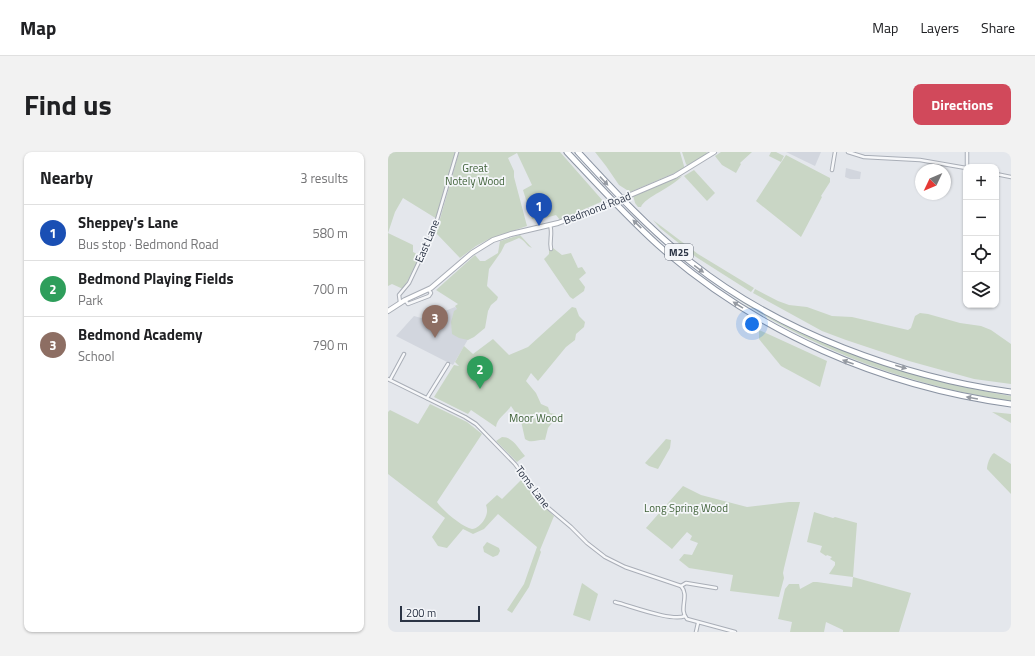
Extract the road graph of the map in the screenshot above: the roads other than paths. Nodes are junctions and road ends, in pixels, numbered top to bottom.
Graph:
1 (457, 152) edge
2 (567, 152) edge
3 (578, 152) edge
4 (714, 152) edge
5 (835, 152) edge
6 (848, 152) edge
7 (966, 152) edge
8 (966, 164) edge
9 (963, 167) edge
10 (832, 170) dead end
11 (999, 175) edge
12 (1011, 177) edge
13 (550, 225) junction
14 (551, 249) dead end
15 (403, 301) junction
16 (388, 312) edge
17 (404, 354) dead end
18 (448, 364) dead end
19 (389, 379) edge
20 (1011, 392) edge
21 (427, 398) junction
22 (1011, 404) edge
23 (681, 586) junction
24 (716, 588) dead end
25 (616, 602) dead end
26 (685, 616) junction
27 (698, 623) junction
28 (696, 632) edge
29 (736, 632) edge

1 - 15 street, East Lane
22 -> 2 highway, M25
3 -> 20 highway, M25
4 - 13 street, Bedmond Road, bridge
5 - 10 street
6 - 9 street
7 - 8 street
11 - 12 street
13 - 14 street
13 - 15 street, Bedmond Road
15 - 16 street, Bedmond Road
17 - 19 street
18 - 21 street
19 - 21 street, Toms Lane
21 - 23 street, Toms Lane
23 - 24 street, Toms Lane
23 - 26 street
25 - 26 street
26 - 27 street
27 - 28 street
27 - 29 street

